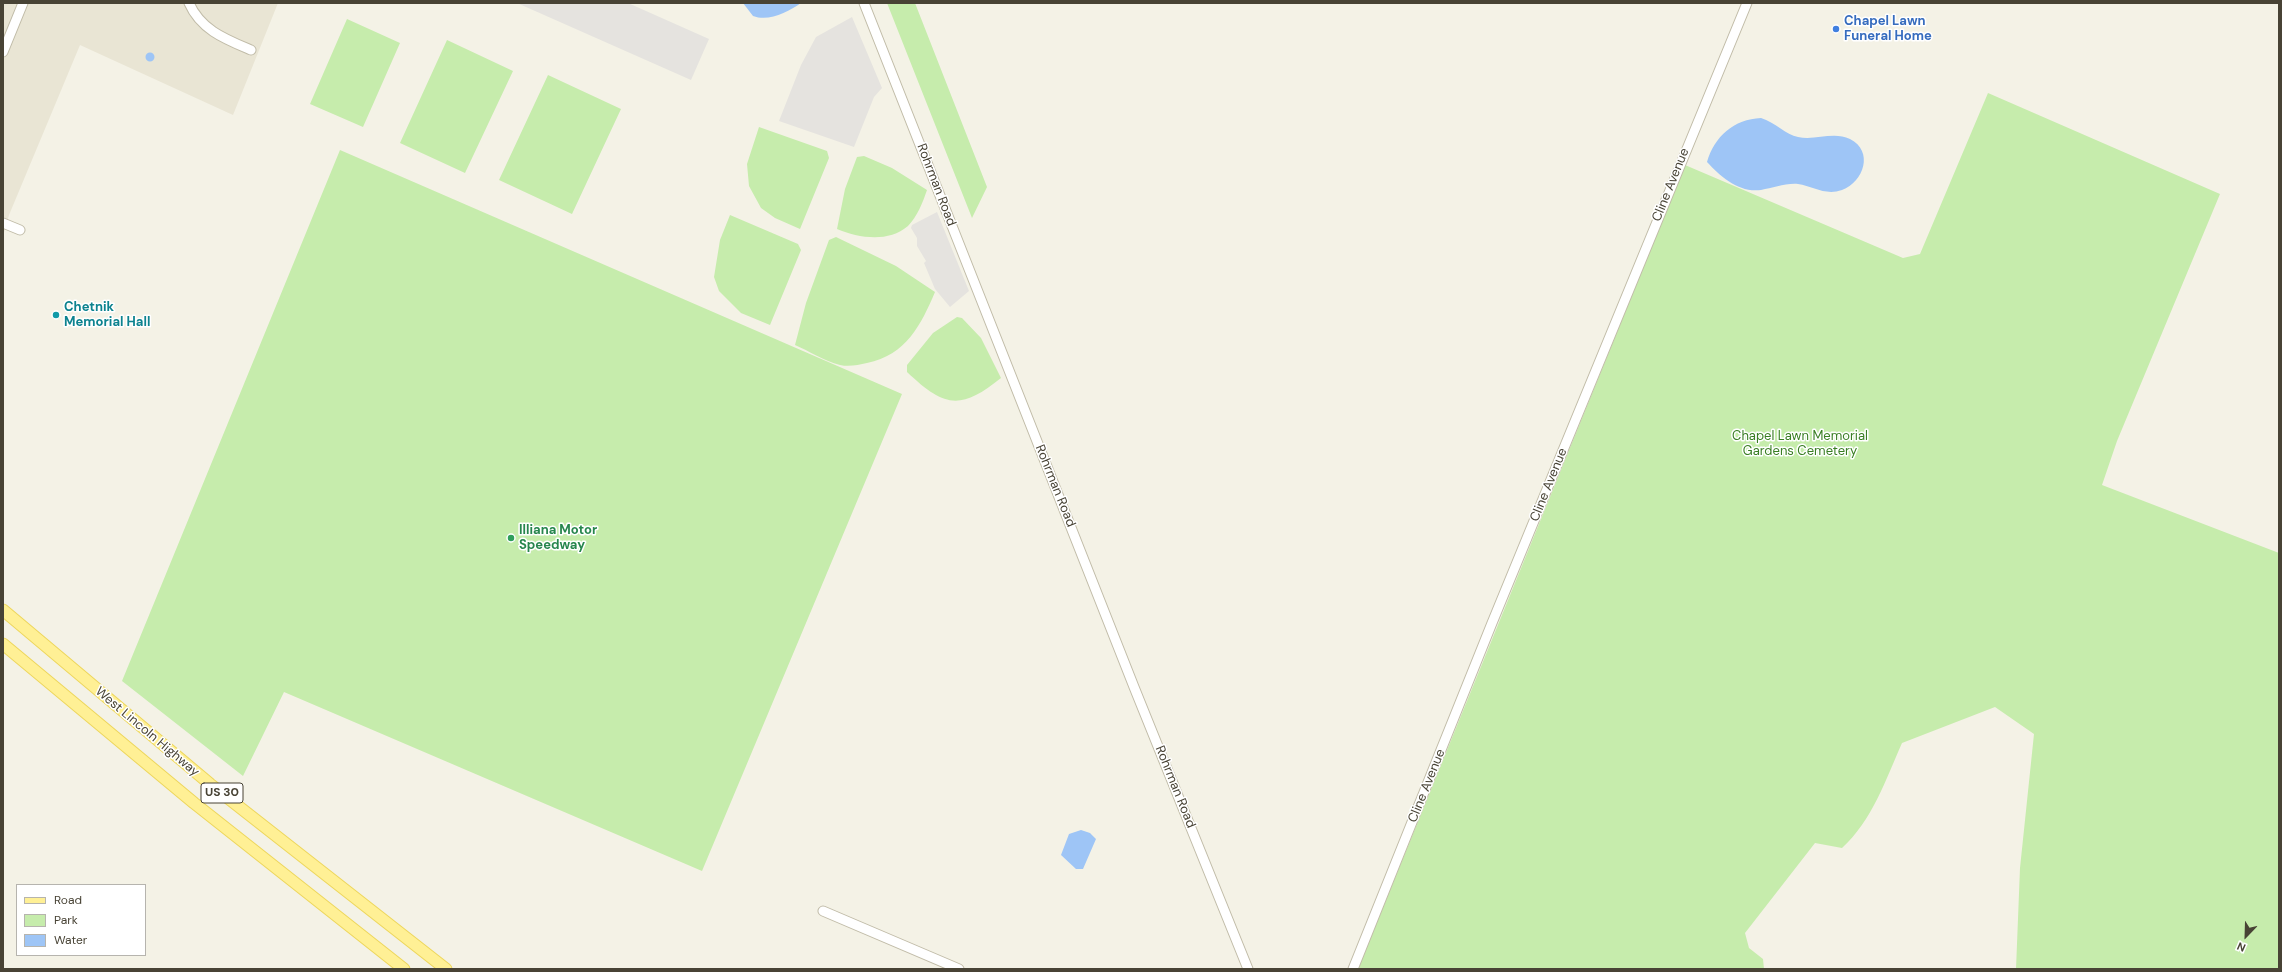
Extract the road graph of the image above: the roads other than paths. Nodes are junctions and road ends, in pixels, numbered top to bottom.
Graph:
1 (23, 3) edge
2 (189, 3) edge
3 (864, 3) edge
4 (1747, 3) edge
5 (250, 50) dead end
6 (3, 52) edge
7 (3, 223) edge
8 (20, 230) dead end
9 (3, 610) edge
10 (3, 644) edge
11 (824, 910) dead end
12 (404, 969) edge
13 (446, 969) edge
14 (959, 969) edge
15 (1248, 969) edge
16 (1353, 969) edge

1 - 6 street
2 - 5 street
3 - 15 street, Rohrman Road
4 - 16 street, Cline Avenue
7 - 8 street
9 - 13 main road, West Lincoln Highway / US 30
10 - 12 main road, West Lincoln Highway / US 30
11 - 14 street

